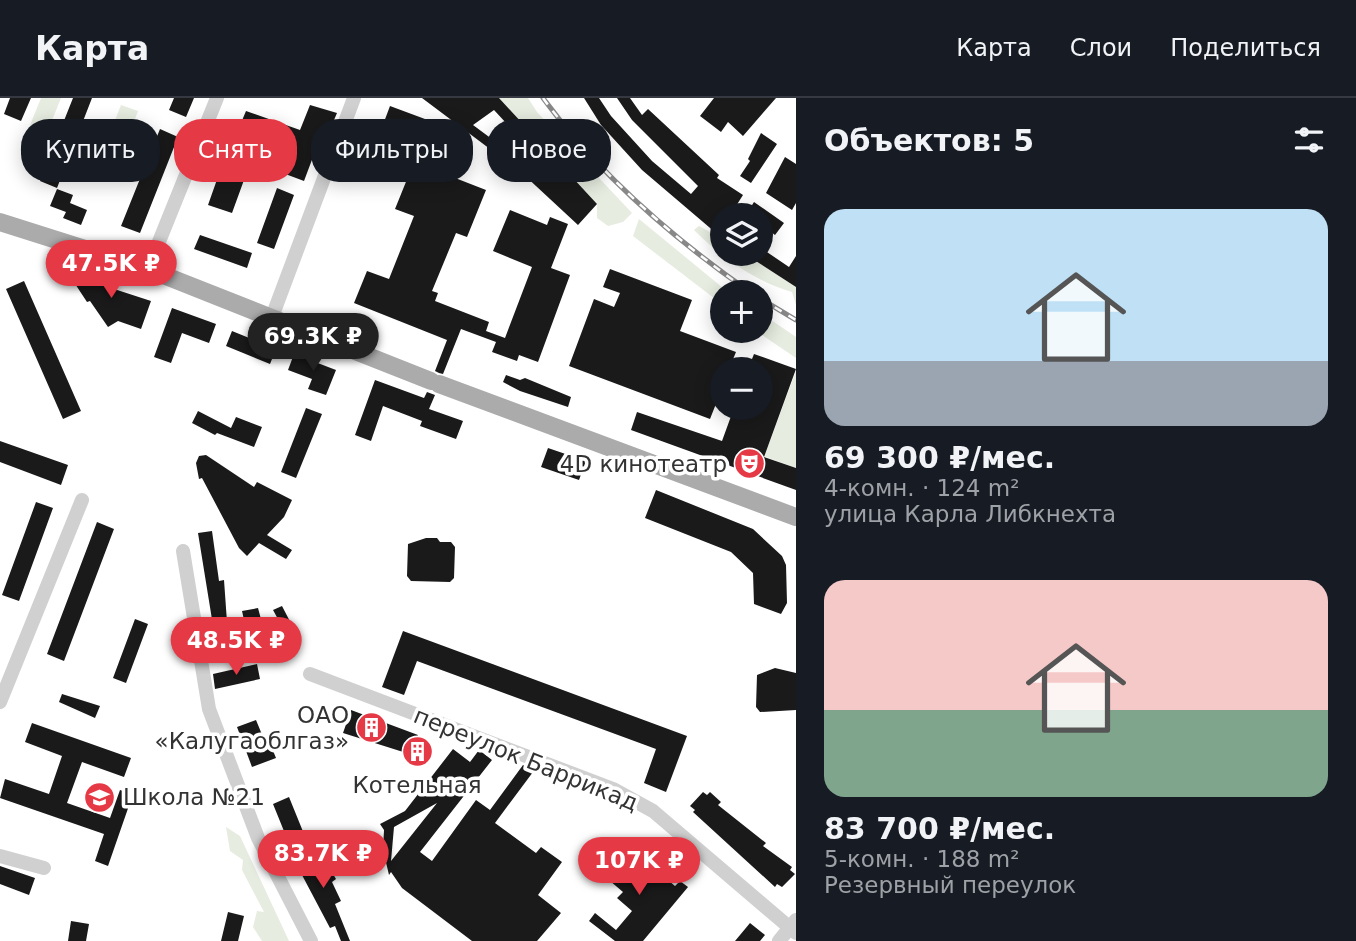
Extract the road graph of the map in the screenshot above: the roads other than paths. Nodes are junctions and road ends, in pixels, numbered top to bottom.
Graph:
1 (217, 98) edge
2 (354, 98) edge
3 (0, 222) edge
4 (148, 269) junction
5 (272, 317) junction
6 (82, 500) dead end
7 (796, 517) edge
8 (183, 551) dead end
9 (310, 674) dead end
10 (0, 702) edge
11 (0, 856) edge
12 (44, 868) dead end
13 (794, 927) edge
14 (311, 941) edge
15 (779, 941) edge

1 - 4 street
2 - 5 street
3 - 4 main road
4 - 5 main road
5 - 7 main road
6 - 10 street
8 - 14 street
9 - 13 street, переулок Баррикад
11 - 12 street
13 - 15 street

